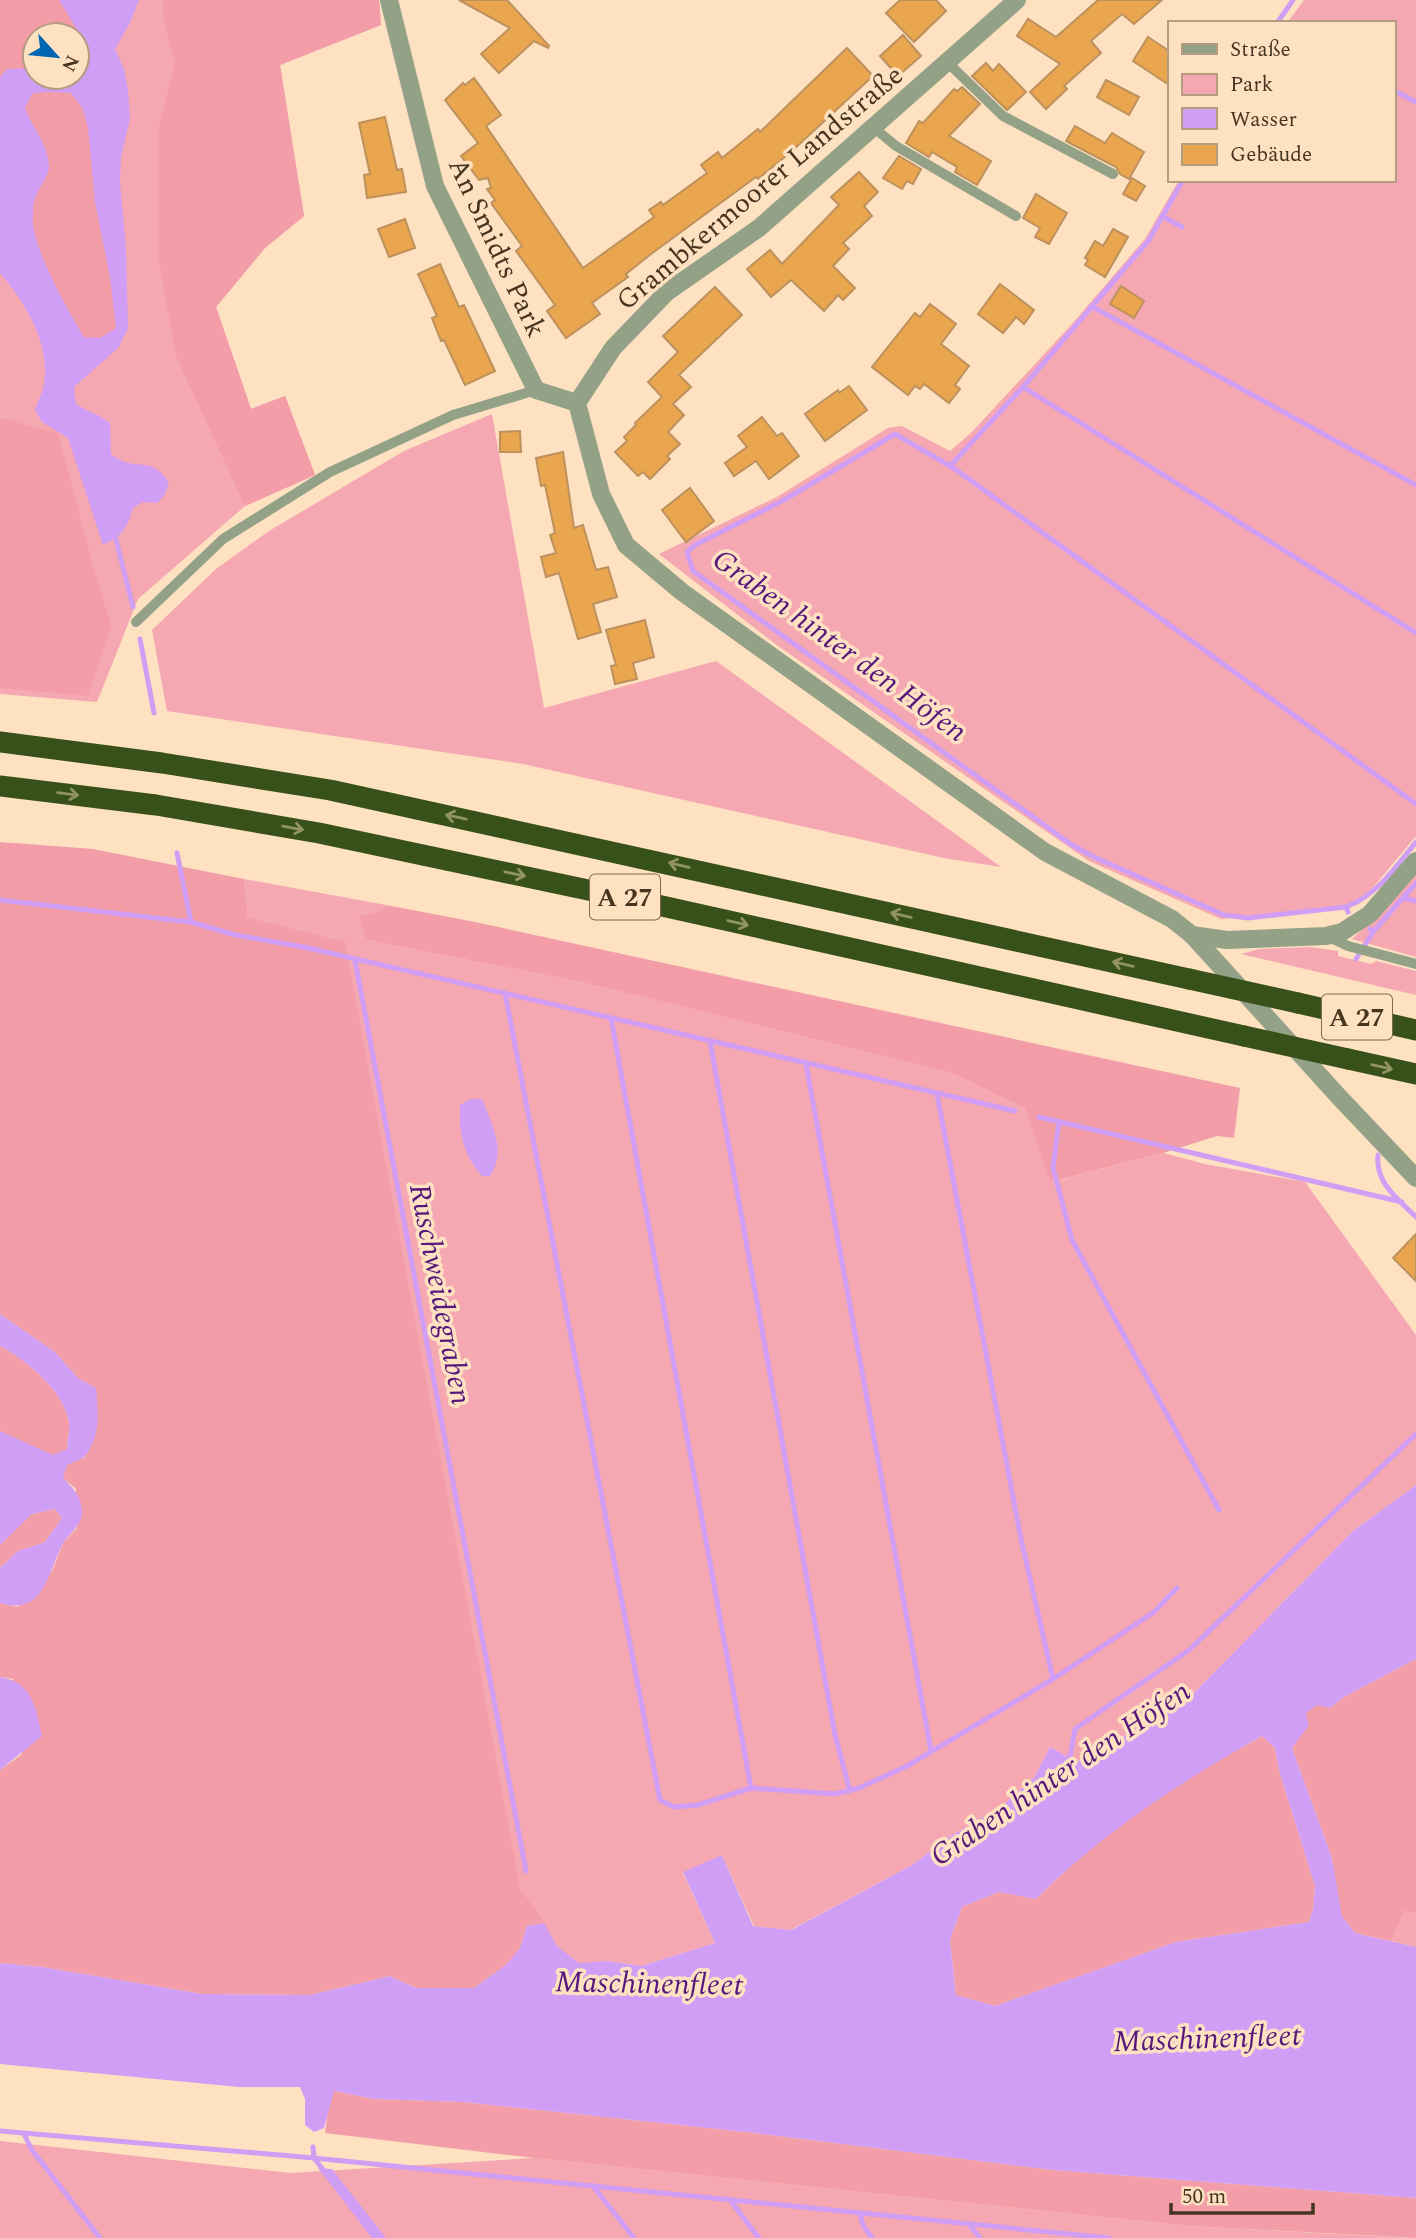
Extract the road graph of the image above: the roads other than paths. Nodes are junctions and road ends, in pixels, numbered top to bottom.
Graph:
1 (389, 0) edge
2 (1017, 0) edge
3 (947, 62) junction
4 (873, 127) junction
5 (1113, 174) dead end
6 (1016, 216) dead end
7 (536, 390) junction
8 (577, 403) junction
9 (136, 622) dead end
10 (0, 742) edge
11 (0, 786) edge
12 (1416, 861) edge
13 (1192, 935) junction
14 (1326, 936) junction
15 (1416, 964) edge
16 (1416, 1030) edge
17 (1416, 1074) edge
18 (1416, 1178) edge

1 - 7 street, An Smidts Park
2 - 3 street, Grambkermoorer Landstraße
3 - 4 street, Grambkermoorer Landstraße
3 - 5 lane
4 - 6 lane
4 - 8 street, Grambkermoorer Landstraße
7 - 8 street
7 - 9 lane
8 - 13 street
16 -> 10 highway, A 27, bridge
11 -> 17 highway, A 27, bridge
12 - 14 street
13 - 14 street
13 - 18 street
14 - 15 lane

